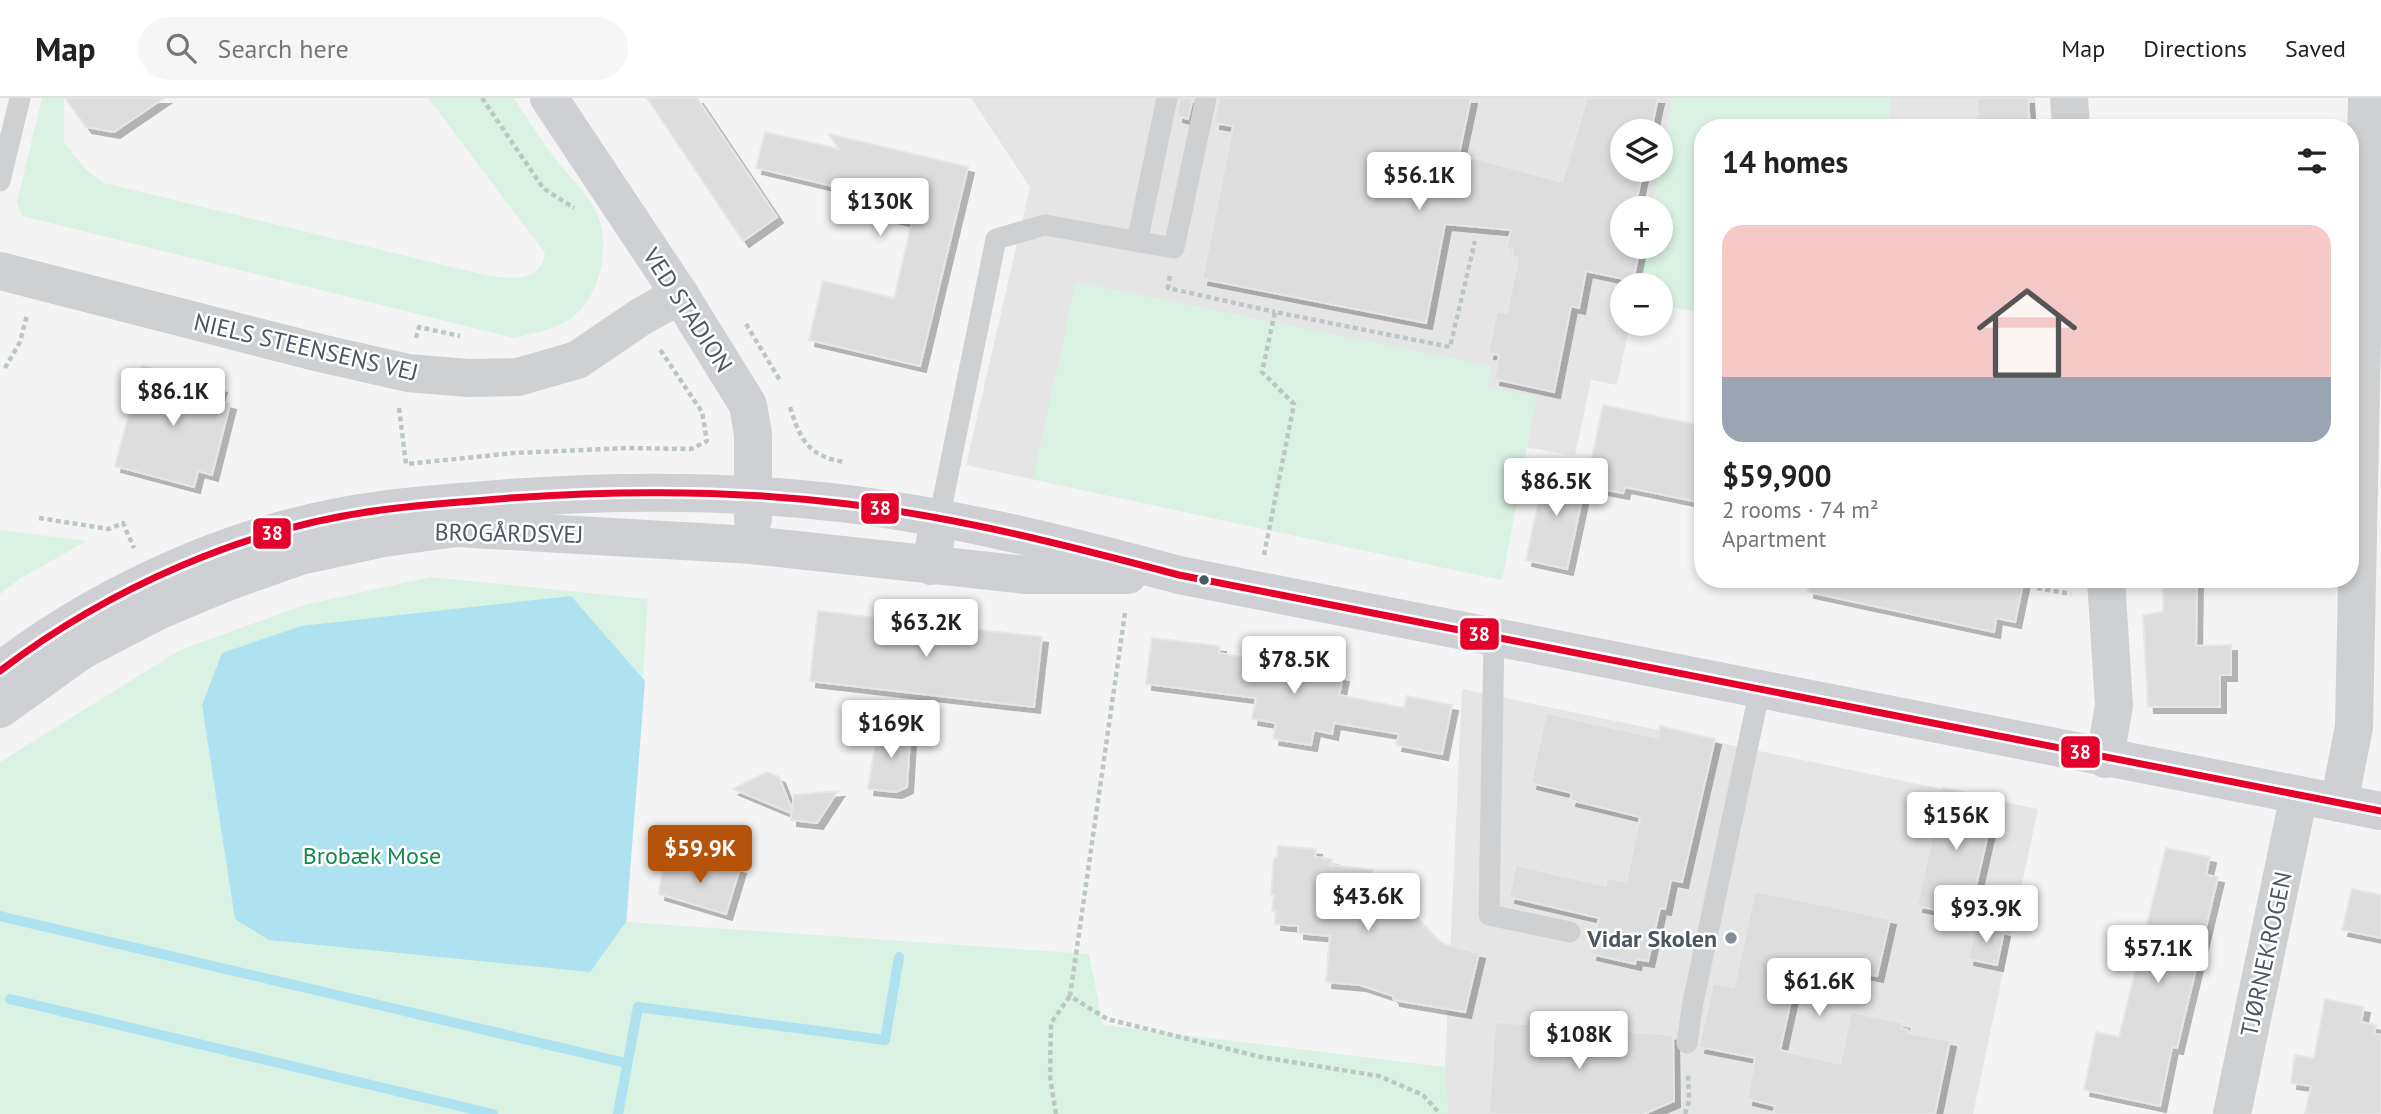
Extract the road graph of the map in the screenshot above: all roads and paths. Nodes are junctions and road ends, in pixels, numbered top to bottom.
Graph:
1 (20, 98) edge
2 (482, 98) edge
3 (549, 98) edge
4 (1167, 98) edge
5 (1206, 98) edge
6 (2069, 98) edge
7 (2367, 98) edge
8 (2070, 119) edge
9 (0, 181) edge
10 (577, 210) dead end
11 (1475, 241) dead end
12 (1138, 242) junction
13 (1174, 248) junction
14 (17, 276) edge
15 (680, 295) junction
16 (1275, 312) junction
17 (742, 317) dead end
18 (419, 327) dead end
19 (472, 339) dead end
20 (656, 342) dead end
21 (5, 368) dead end
22 (782, 385) dead end
23 (786, 397) dead end
24 (399, 410) dead end
25 (851, 463) dead end
26 (2359, 485) edge
27 (754, 496) junction
28 (39, 518) dead end
29 (939, 519) junction
30 (752, 545) junction
31 (931, 566) junction
32 (1179, 575) junction
33 (146, 581) junction
34 (2107, 588) edge
35 (2357, 588) edge
36 (1257, 590) junction
37 (1122, 635) dead end
38 (1494, 637) junction
39 (0, 671) edge
40 (1760, 689) junction
41 (0, 709) edge
42 (2105, 759) junction
43 (2300, 795) junction
44 (2339, 803) junction
45 (2381, 811) edge
46 (1570, 932) dead end
47 (1070, 996) junction
48 (1687, 1043) joint
49 (1056, 1114) edge
50 (1440, 1114) edge
51 (1685, 1114) edge
52 (2232, 1114) edge

1 - 9 lane
2 - 10 path
3 - 15 street, VED STADION
4 - 12 lane
5 - 13 lane
6 - 8 street
7 - 26 street
11 - 16 path
12 - 13 lane
12 - 29 lane
13 - 16 path
14 - 15 street, NIELS STEENSENS VEJ
14 - 21 path
15 - 27 street, VED STADION
16 - 36 path
17 - 22 path
18 - 19 path
20 - 24 path
23 - 25 path
27 - 29 street, BROGÅRDSVEJ
27 - 30 street, VED STADION
27 - 33 street, BROGÅRDSVEJ
28 - 33 path
29 - 31 street
29 - 32 street, BROGÅRDSVEJ
30 - 31 street, BROGÅRDSVEJ
30 - 41 street, BROGÅRDSVEJ
31 - 32 street, BROGÅRDSVEJ
32 - 36 street, BROGÅRDSVEJ
33 - 39 street, BROGÅRDSVEJ
34 - 42 street
35 - 44 street
36 - 38 street, BROGÅRDSVEJ
37 - 47 path
38 - 40 street, BROGÅRDSVEJ
38 - 46 lane
40 - 42 street, BROGÅRDSVEJ
40 - 48 lane
42 - 43 street, BROGÅRDSVEJ
43 - 44 street, BROGÅRDSVEJ
43 - 52 street, TJØRNEKROGEN
44 - 45 street, BROGÅRDSVEJ
47 - 49 path
47 - 50 path
48 - 51 path

